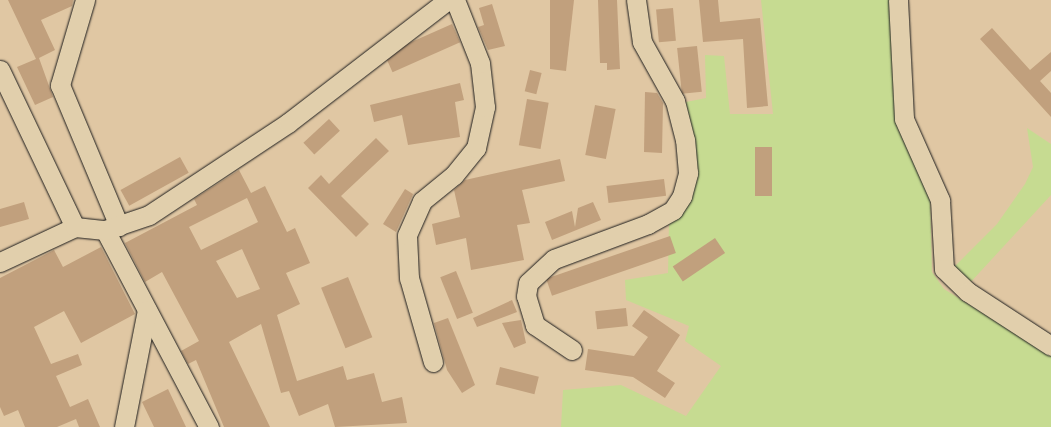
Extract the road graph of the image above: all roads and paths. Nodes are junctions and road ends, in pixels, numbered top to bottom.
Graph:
1 (86, 0) edge
2 (448, 0) edge
3 (455, 0) edge
4 (636, 0) edge
5 (898, 0) edge
6 (0, 70) edge
7 (75, 228) junction
8 (112, 228) junction
9 (0, 262) edge
10 (147, 310) junction
11 (1051, 346) edge
12 (572, 350) dead end
13 (433, 362) dead end
14 (124, 427) edge
15 (209, 427) edge

1 - 8 street
2 - 8 street
3 - 13 street
4 - 12 street
5 - 11 street
6 - 7 street
7 - 8 street
7 - 9 street
8 - 10 street
10 - 14 street
10 - 15 street

